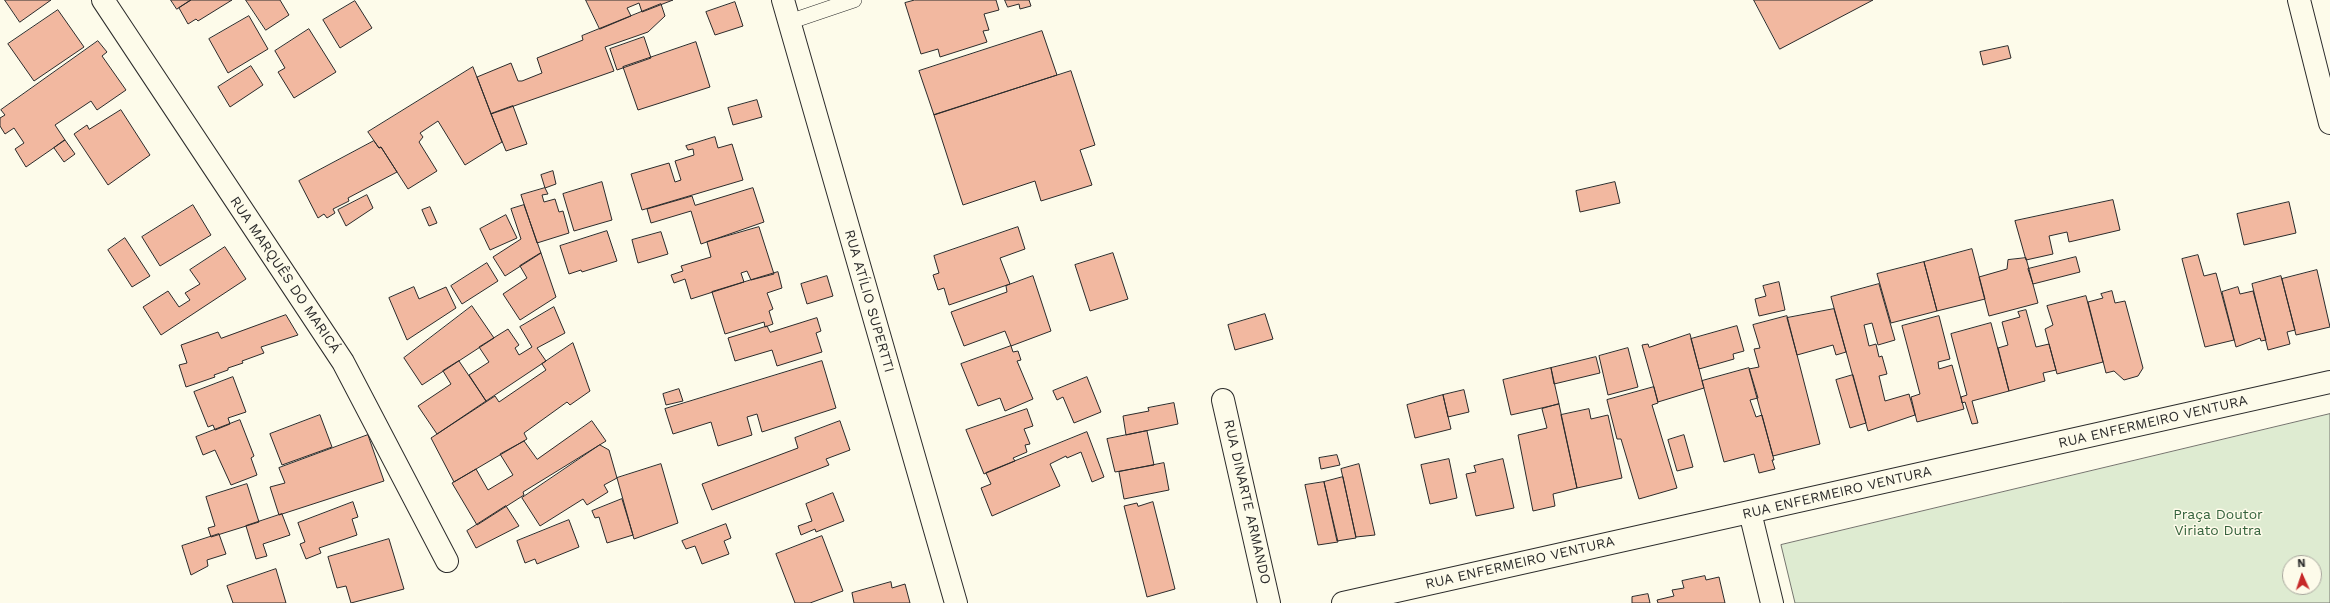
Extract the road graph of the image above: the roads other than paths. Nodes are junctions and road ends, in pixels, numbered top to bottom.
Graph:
1 (103, 0) edge
2 (783, 0) edge
3 (854, 0) edge
4 (2299, 0) edge
5 (789, 22) junction
6 (2330, 123) edge
7 (2330, 382) edge
8 (1223, 400) dead end
9 (1750, 512) junction
10 (447, 561) dead end
11 (956, 603) edge
12 (1269, 603) edge
13 (1343, 603) edge
14 (1772, 603) edge

1 - 10 street, RUA MARQUÊS DO MARICÁ
2 - 5 street, RUA ATÍLIO SUPERTTI
3 - 5 lane
4 - 6 street
5 - 11 street, RUA ATÍLIO SUPERTTI
7 - 9 street, RUA ENFERMEIRO VENTURA
8 - 12 street, RUA DINARTE ARMANDO
9 - 13 street, RUA ENFERMEIRO VENTURA
9 - 14 street

